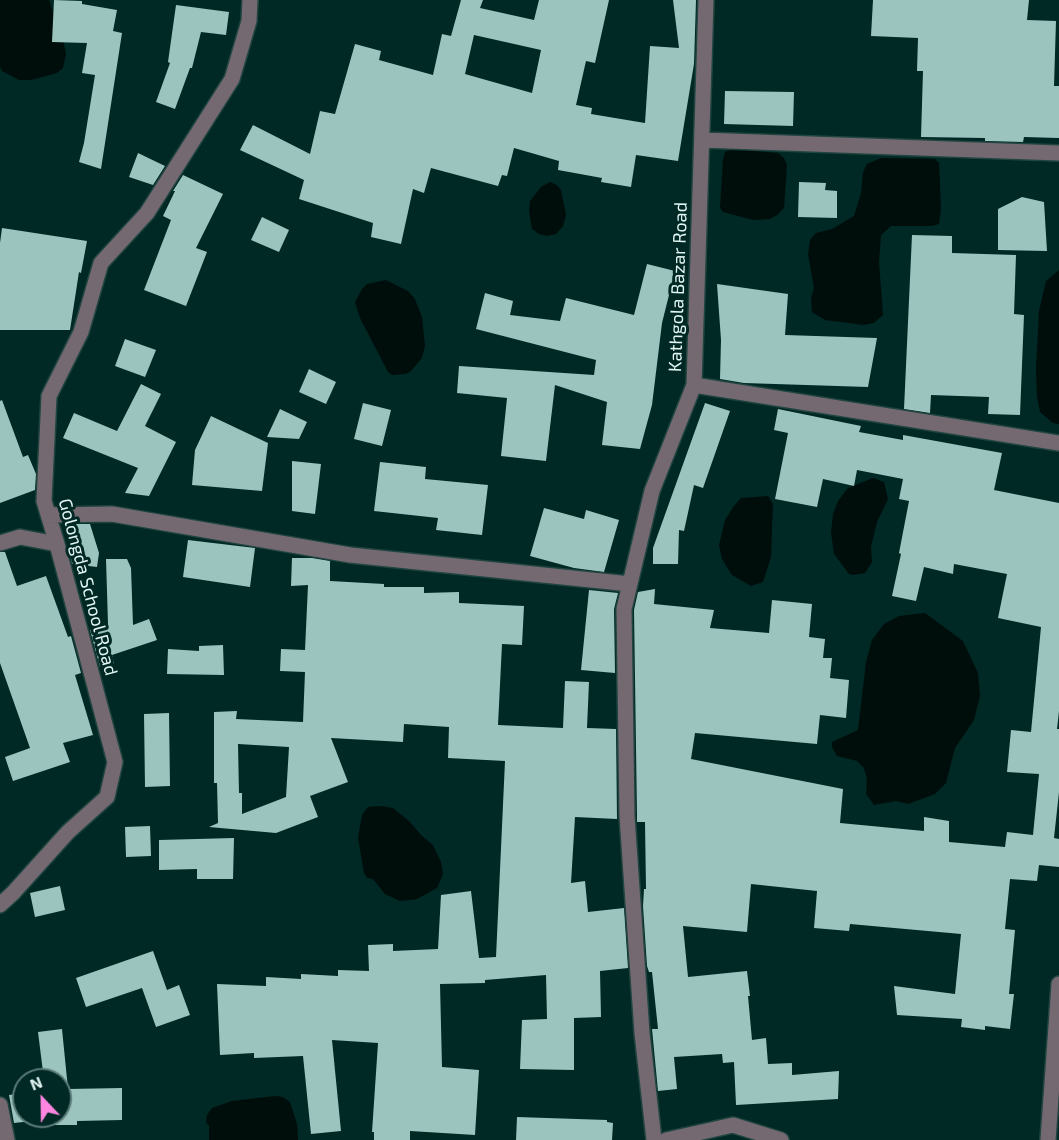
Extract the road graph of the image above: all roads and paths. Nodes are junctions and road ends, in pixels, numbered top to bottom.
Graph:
1 (250, 0) edge
2 (705, 0) edge
3 (702, 140) junction
4 (1059, 153) edge
5 (694, 385) junction
6 (1059, 443) edge
7 (48, 515) junction
8 (0, 543) edge
9 (57, 543) junction
10 (630, 584) junction
11 (0, 905) edge
12 (1059, 984) edge
13 (0, 1105) edge
14 (7, 1140) edge
15 (654, 1140) edge
16 (666, 1140) edge
17 (781, 1140) edge
18 (1048, 1140) edge

1 - 7 street, Golongda School Road
2 - 3 street, Kathgola Bazar Road
3 - 4 street
3 - 5 street, Kathgola Bazar Road
5 - 6 street
5 - 10 street, Kathgola Bazar Road
7 - 9 street, Golongda School Road
7 - 10 street
8 - 9 street
9 - 11 street, Golongda School Road
10 - 15 street, Kathgola Bazar Road
12 - 18 street
13 - 14 street
16 - 17 street

